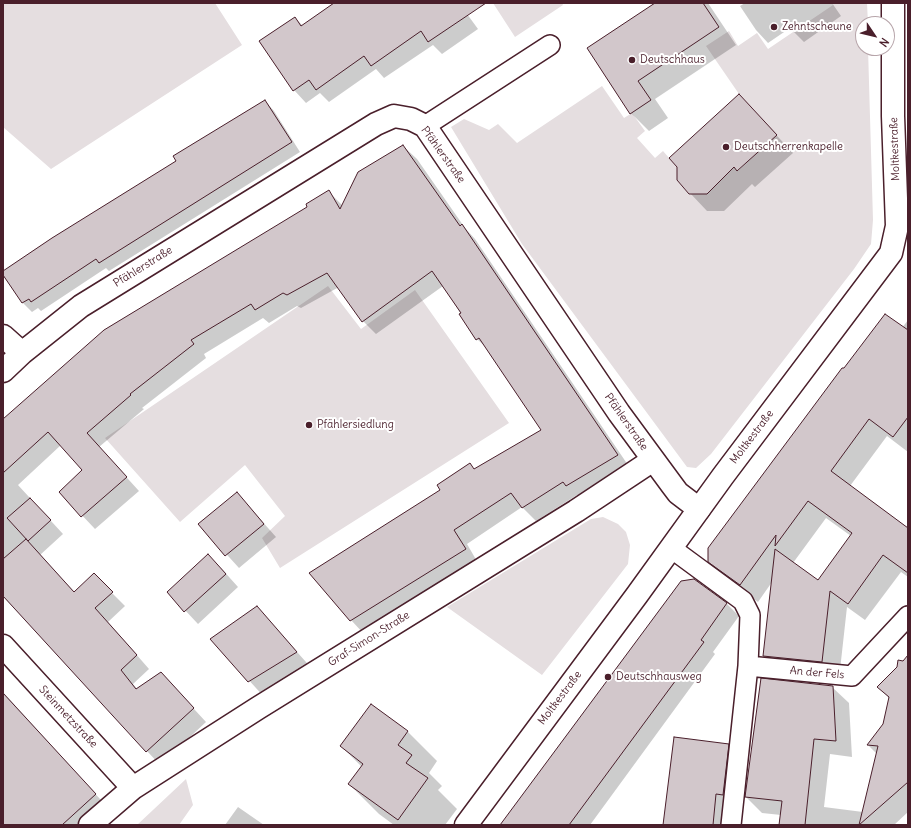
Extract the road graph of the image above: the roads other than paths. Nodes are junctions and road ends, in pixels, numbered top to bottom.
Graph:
1 (893, 3) edge
2 (550, 45) dead end
3 (425, 126) junction
4 (3, 336) edge
5 (22, 353) junction
6 (3, 371) edge
7 (653, 460) junction
8 (699, 509) junction
9 (671, 548) junction
10 (908, 616) edge
11 (3, 646) edge
12 (748, 666) junction
13 (134, 788) junction
14 (90, 825) edge
15 (466, 825) edge
16 (731, 825) edge

1 - 8 street, Moltkestraße
2 - 3 lane
3 - 5 street, Pfählerstraße
3 - 7 street, Pfählerstraße
4 - 5 street
5 - 6 street, Pfählerstraße
7 - 8 street, Pfählerstraße
7 - 13 street, Graf-Simon-Straße
8 - 9 street, Moltkestraße
9 - 12 lane
9 - 15 street, Moltkestraße
10 - 12 lane, An der Fels
11 - 13 street, Steinmetzstraße
12 - 16 lane
13 - 14 street, Graf-Simon-Straße

